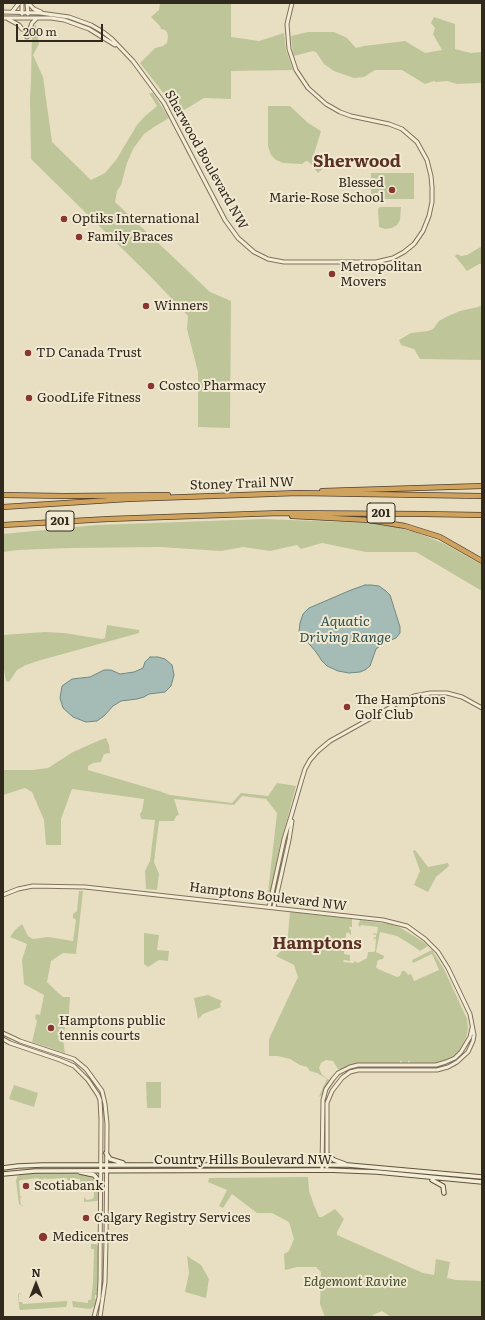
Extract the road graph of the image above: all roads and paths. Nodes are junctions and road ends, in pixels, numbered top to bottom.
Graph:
1 (20, 3) edge
2 (28, 3) edge
3 (292, 3) edge
4 (3, 12) edge
5 (12, 12) junction
6 (22, 12) junction
7 (28, 12) junction
8 (42, 13) junction
9 (5, 18) edge
10 (22, 18) junction
11 (28, 18) junction
12 (37, 18) junction
13 (22, 29) dead end
14 (27, 37) dead end
15 (120, 48) junction
16 (482, 486) edge
17 (298, 493) junction
18 (3, 495) edge
19 (193, 496) junction
20 (482, 496) edge
21 (3, 507) edge
22 (279, 513) junction
23 (482, 515) edge
24 (117, 518) junction
25 (3, 525) edge
26 (3, 529) edge
27 (482, 561) edge
28 (482, 708) edge
29 (292, 814) junction
30 (3, 895) edge
31 (269, 906) junction
32 (274, 907) junction
33 (472, 1028) junction
34 (3, 1033) edge
35 (3, 1039) edge
36 (106, 1153) junction
37 (327, 1154) junction
38 (100, 1164) junction
39 (106, 1164) junction
40 (128, 1164) junction
41 (322, 1164) junction
42 (327, 1165) junction
43 (348, 1165) junction
44 (3, 1168) edge
45 (100, 1170) junction
46 (106, 1170) junction
47 (322, 1170) junction
48 (327, 1170) junction
49 (69, 1171) junction
50 (3, 1174) edge
51 (482, 1176) edge
52 (428, 1178) junction
53 (100, 1182) junction
54 (482, 1182) edge
55 (444, 1193) dead end
56 (94, 1317) edge
57 (100, 1317) edge

1 - 5 street
1 - 6 street
2 - 7 street
2 - 8 street
3 - 15 street, Sherwood Boulevard NW
4 - 5 street, Sherwood Boulevard NW
5 - 6 street, Sherwood Boulevard NW
6 - 7 street, Sherwood Boulevard NW
6 - 10 street
7 - 8 street, Sherwood Boulevard NW
7 - 11 street
8 - 15 street, Sherwood Boulevard NW
9 - 10 street, Sherwood Boulevard NW
9 - 13 street
10 - 11 street, Sherwood Boulevard NW
11 - 12 street, Sherwood Boulevard NW
12 - 14 street
12 - 15 street, Sherwood Boulevard NW
16 - 17 highway
17 - 19 highway, Stoney Trail NW / 201
17 - 20 highway, Stoney Trail NW / 201
18 - 19 highway
19 - 21 highway, Stoney Trail NW / 201
22 - 23 highway, 201
22 - 24 highway, 201
22 - 27 highway
24 - 25 highway, 201
24 - 26 highway
28 - 29 street
29 - 31 street
29 - 32 street
30 - 31 street, Hamptons Boulevard NW
31 - 32 street, Hamptons Boulevard NW
32 - 33 street, Hamptons Boulevard NW
33 - 37 street, Hamptons Boulevard NW
33 - 41 street
34 - 36 street
35 - 38 street
36 - 39 street
36 - 40 main road
37 - 42 street, Hamptons Boulevard NW
37 - 43 main road
38 - 39 main road, Country Hills Boulevard NW
38 - 44 main road, Country Hills Boulevard NW
38 - 45 street
39 - 40 main road, Country Hills Boulevard NW
39 - 46 street
40 - 41 main road, Country Hills Boulevard NW
41 - 42 main road, Country Hills Boulevard NW
41 - 47 street
42 - 43 main road, Country Hills Boulevard NW
42 - 48 street, Hamptons Boulevard NW
43 - 51 main road, Country Hills Boulevard NW
45 - 46 main road, Country Hills Boulevard NW
45 - 49 main road, Country Hills Boulevard NW
45 - 53 street
46 - 47 main road, Country Hills Boulevard NW
46 - 57 street
47 - 48 main road, Country Hills Boulevard NW
48 - 52 main road, Country Hills Boulevard NW
49 - 50 main road, Country Hills Boulevard NW
49 - 53 main road
52 - 54 main road, Country Hills Boulevard NW
52 - 55 main road
53 - 56 street

